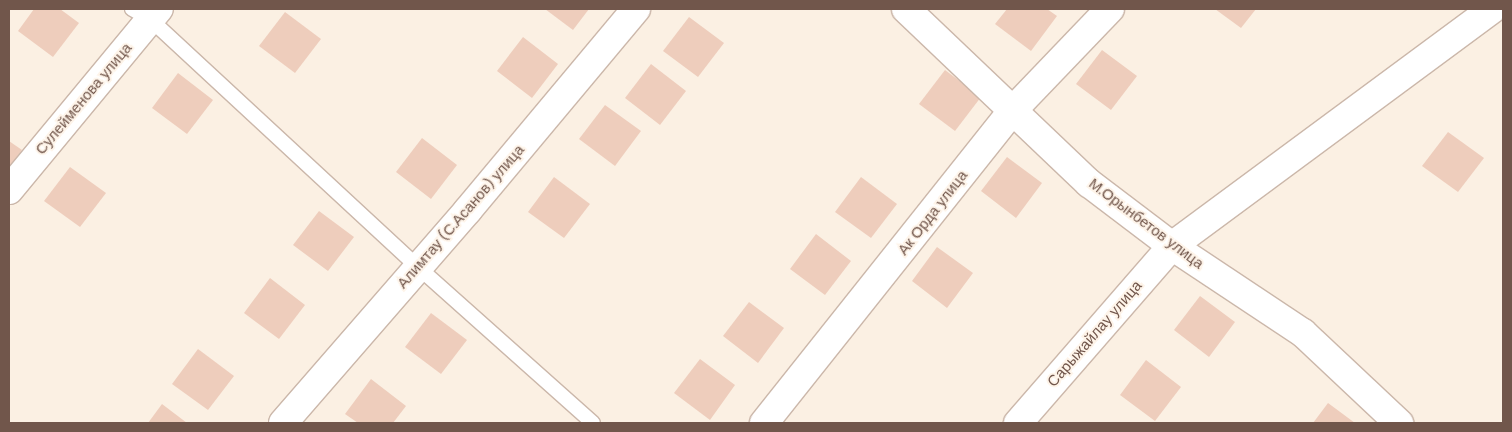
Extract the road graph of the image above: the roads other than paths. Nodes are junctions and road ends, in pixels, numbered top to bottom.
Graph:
1 (636, 9) edge
2 (906, 9) edge
3 (1110, 9) edge
4 (1492, 9) edge
5 (147, 12) edge
6 (1013, 110) junction
7 (9, 190) edge
8 (1172, 246) junction
9 (418, 267) junction
10 (283, 423) edge
11 (593, 423) edge
12 (764, 423) edge
13 (1018, 423) edge
14 (1399, 423) edge

1 - 9 street, Алимтау (С.Асанов) улица
2 - 6 street, М.Орынбетов улица
3 - 6 street, Ак Орда улица
4 - 8 street, Сарыжайлау улица
5 - 7 street, Сулейменова улица
5 - 9 lane
6 - 8 street, М.Орынбетов улица
6 - 12 street, Ак Орда улица
8 - 13 street, Сарыжайлау улица
8 - 14 street, М.Орынбетов улица
9 - 10 street, Алимтау (С.Асанов) улица
9 - 11 lane

